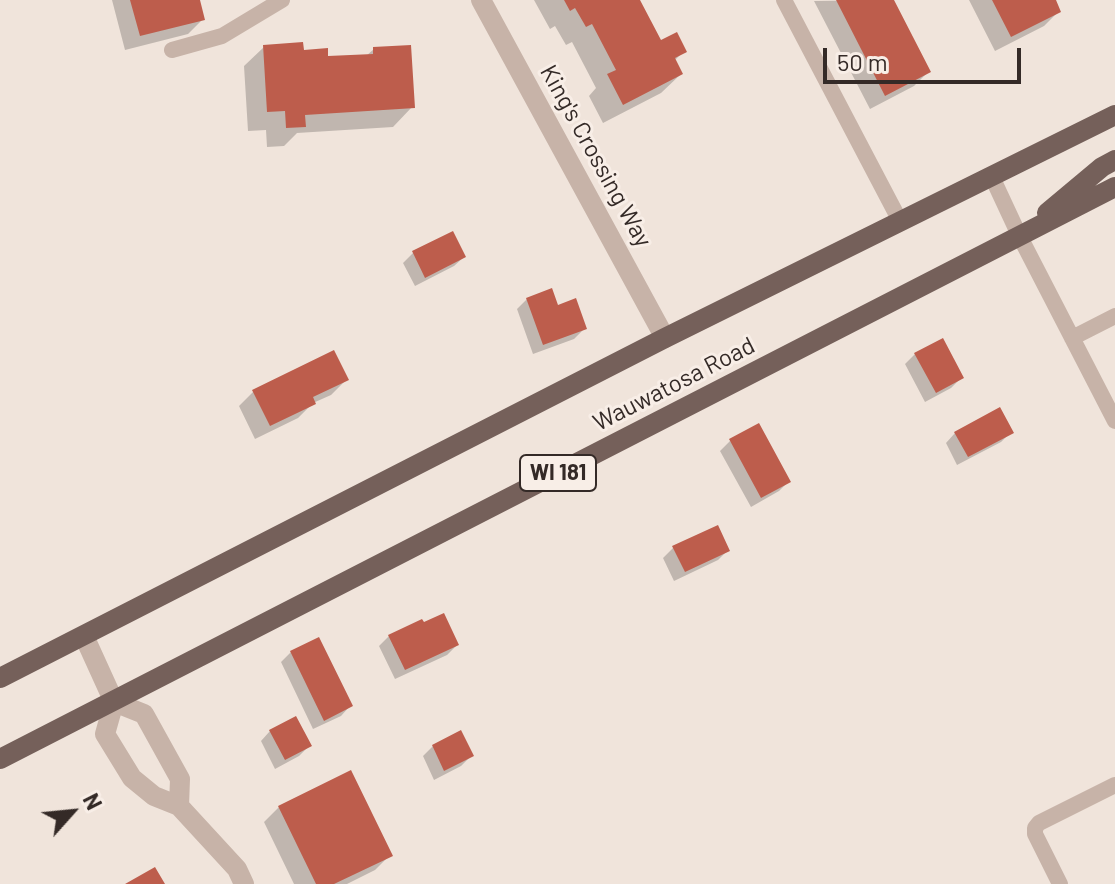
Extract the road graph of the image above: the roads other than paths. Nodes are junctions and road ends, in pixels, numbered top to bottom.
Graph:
1 (282, 0) edge
2 (481, 0) edge
3 (784, 0) edge
4 (172, 50) dead end
5 (1115, 115) edge
6 (1115, 160) edge
7 (992, 177) junction
8 (1115, 187) edge
9 (900, 221) junction
10 (1019, 235) junction
11 (1115, 316) edge
12 (665, 338) junction
13 (1072, 338) junction
14 (1115, 421) edge
15 (84, 636) junction
16 (0, 678) edge
17 (114, 702) junction
18 (0, 759) edge
19 (1115, 785) edge
20 (179, 806) junction
21 (244, 884) edge
22 (1060, 884) edge

1 - 4 lane
2 - 12 street, King's Crossing Way
3 - 9 lane
5 - 7 main road, Wauwatosa Road
6 - 10 main road
7 - 9 main road, Wauwatosa Road
7 - 10 lane
8 - 10 main road, Wauwatosa Road / WI 181
9 - 12 main road, Wauwatosa Road
10 - 13 lane
10 - 17 main road, Wauwatosa Road / WI 181
11 - 13 lane
12 - 15 main road, Wauwatosa Road
13 - 14 lane
15 - 16 main road, Wauwatosa Road
15 - 17 street
17 - 18 main road, Wauwatosa Road / WI 181
17 - 20 street
17 - 20 street
19 - 22 lane
20 - 21 street

